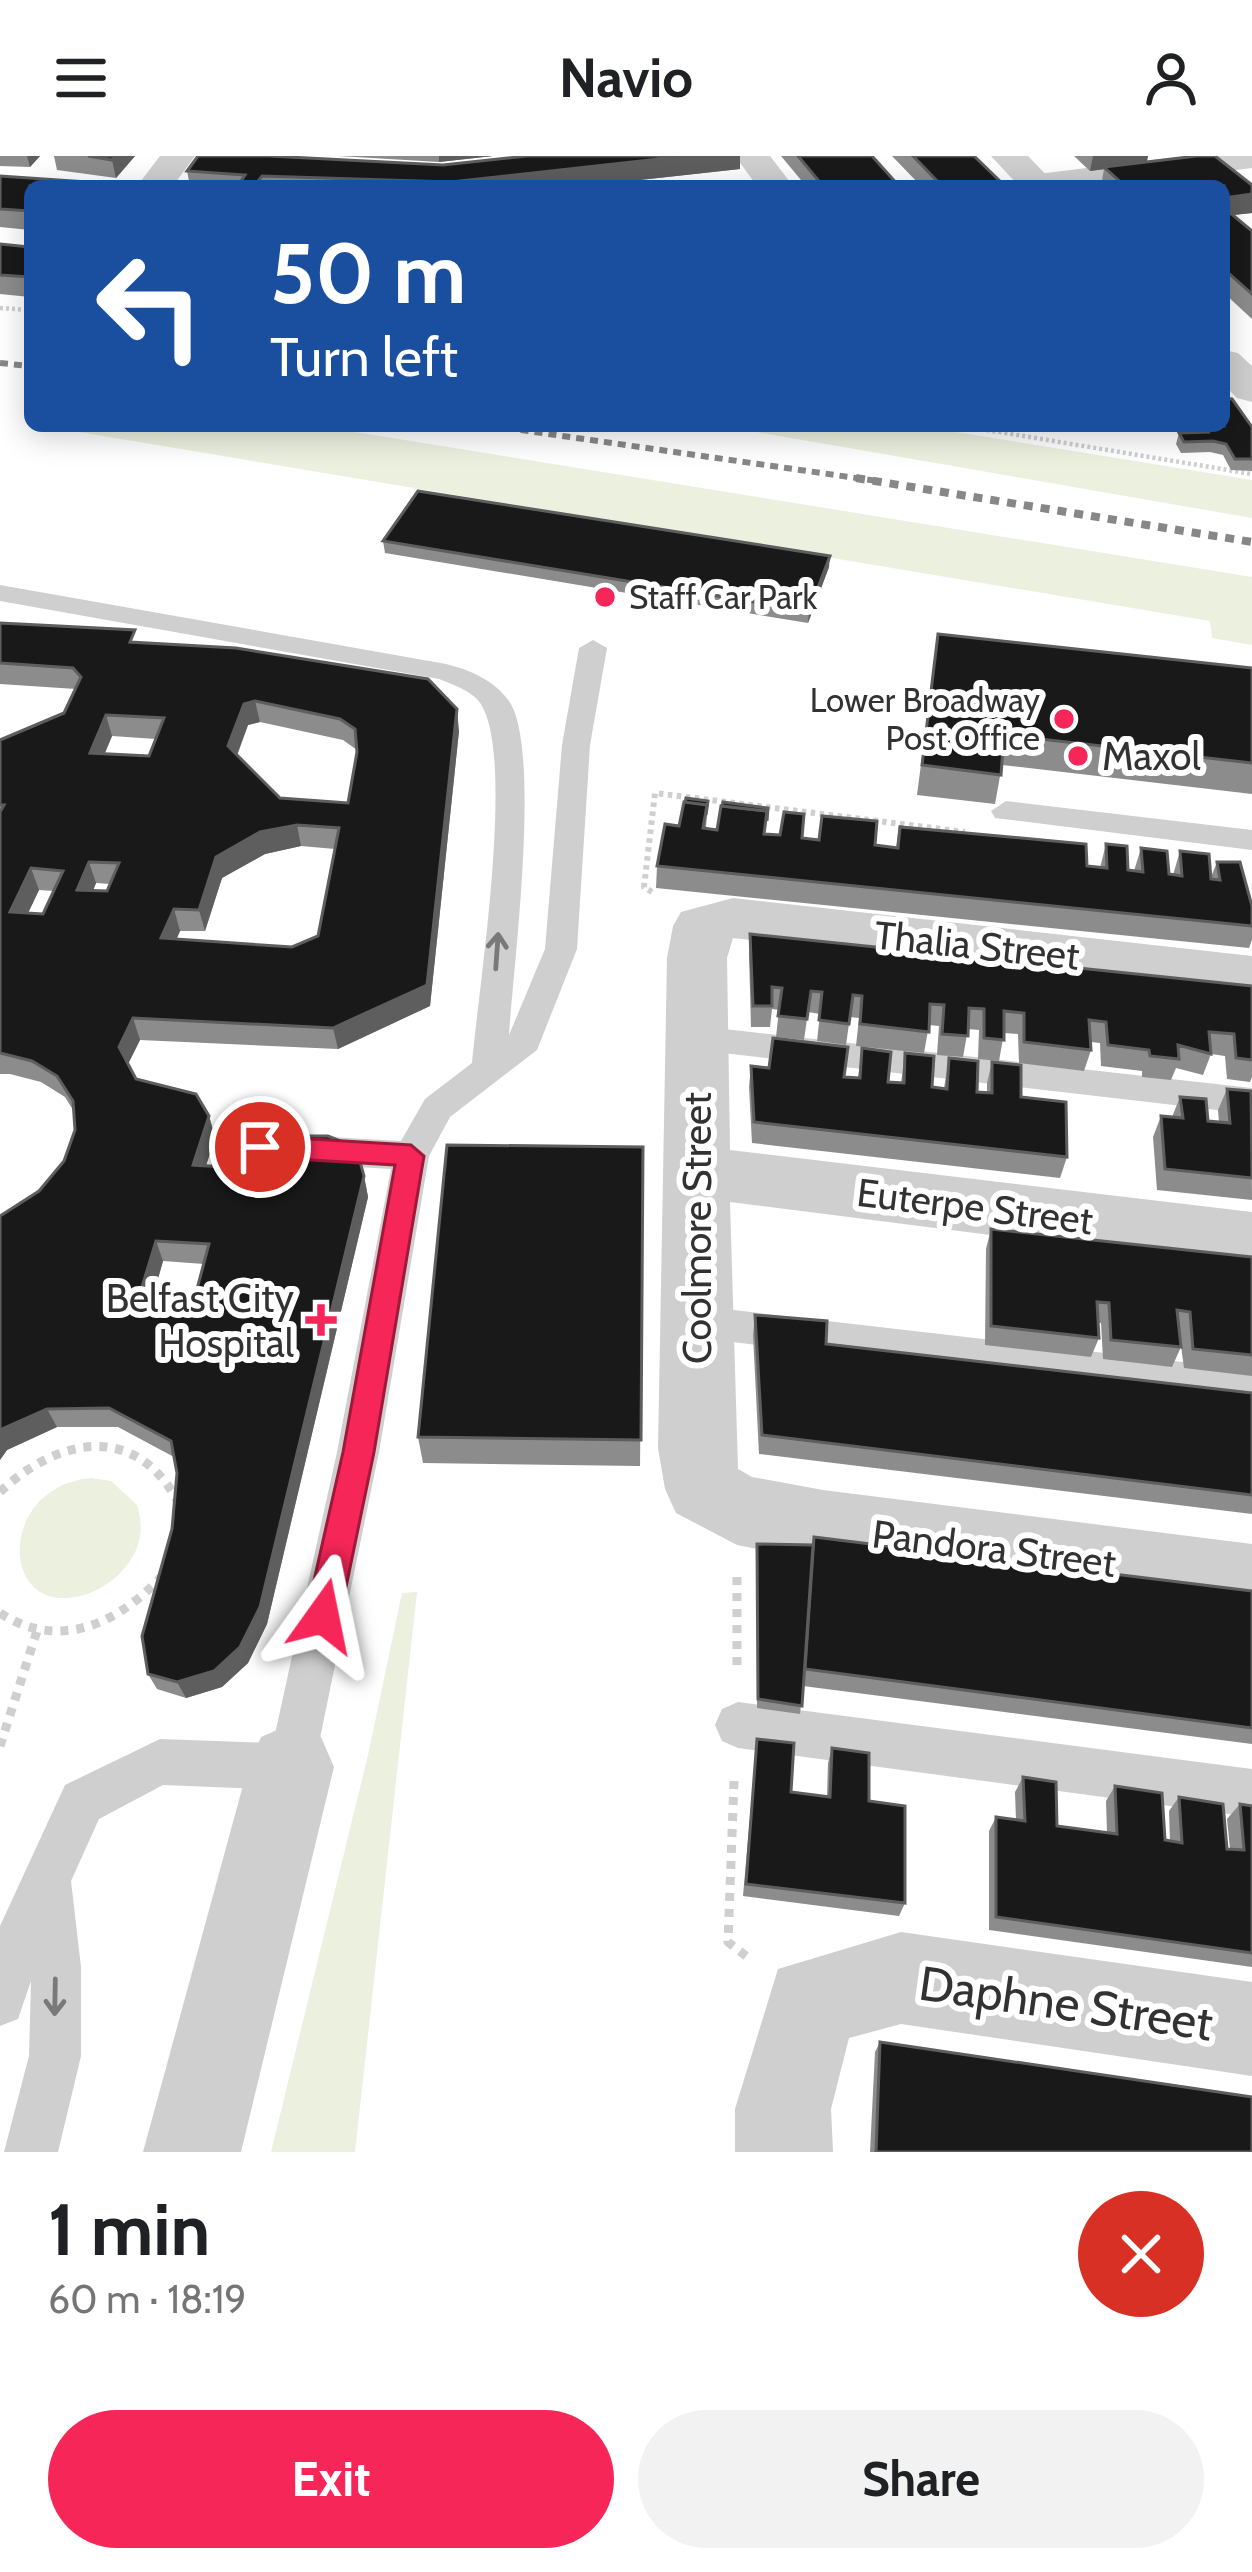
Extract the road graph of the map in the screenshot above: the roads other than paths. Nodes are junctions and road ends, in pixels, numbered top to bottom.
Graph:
1 (178, 156) edge
2 (191, 156) edge
3 (752, 156) edge
4 (1008, 156) edge
5 (213, 157) edge
6 (1236, 161) edge
7 (1160, 163) edge
8 (160, 180) edge
9 (770, 180) edge
10 (1032, 180) edge
11 (1070, 180) edge
12 (1252, 189) edge
13 (0, 593) edge
14 (593, 648) dead end
15 (512, 784) junction
16 (1006, 811) edge
17 (1252, 840) edge
18 (569, 841) junction
19 (703, 926) joint
20 (1252, 977) edge
21 (697, 1038) junction
22 (489, 1068) junction
23 (1252, 1101) edge
24 (260, 1147) dead end
25 (411, 1156) junction
26 (698, 1172) junction
27 (1252, 1240) edge
28 (698, 1322) junction
29 (1252, 1388) edge
30 (737, 1510) joint
31 (1252, 1581) edge
32 (737, 1725) dead end
33 (291, 1767) junction
34 (1252, 1792) edge
35 (48, 1881) junction
36 (0, 2001) edge
37 (1252, 2030) edge
38 (32, 2152) edge
39 (192, 2152) edge
40 (784, 2152) edge

1 - 8 street
2 - 5 street
3 - 9 street
4 - 10 street
6 - 7 street
6 - 12 street
7 - 11 street
13 - 15 lane
14 - 18 lane
15 - 18 lane
22 -> 15 lane
16 - 17 lane
18 - 22 lane
19 - 20 street, Thalia Street
19 - 21 street, Coolmore Street
21 - 23 lane
21 - 26 street, Coolmore Street
22 - 25 lane
24 - 25 lane
25 - 33 lane
26 - 27 street, Euterpe Street
26 - 28 street, Coolmore Street
28 - 29 lane
28 - 30 street, Coolmore Street
30 - 31 street, Pandora Street
32 - 34 lane
33 - 35 lane
33 - 39 street
35 - 36 lane
35 -> 38 lane
37 - 40 street, Daphne Street

